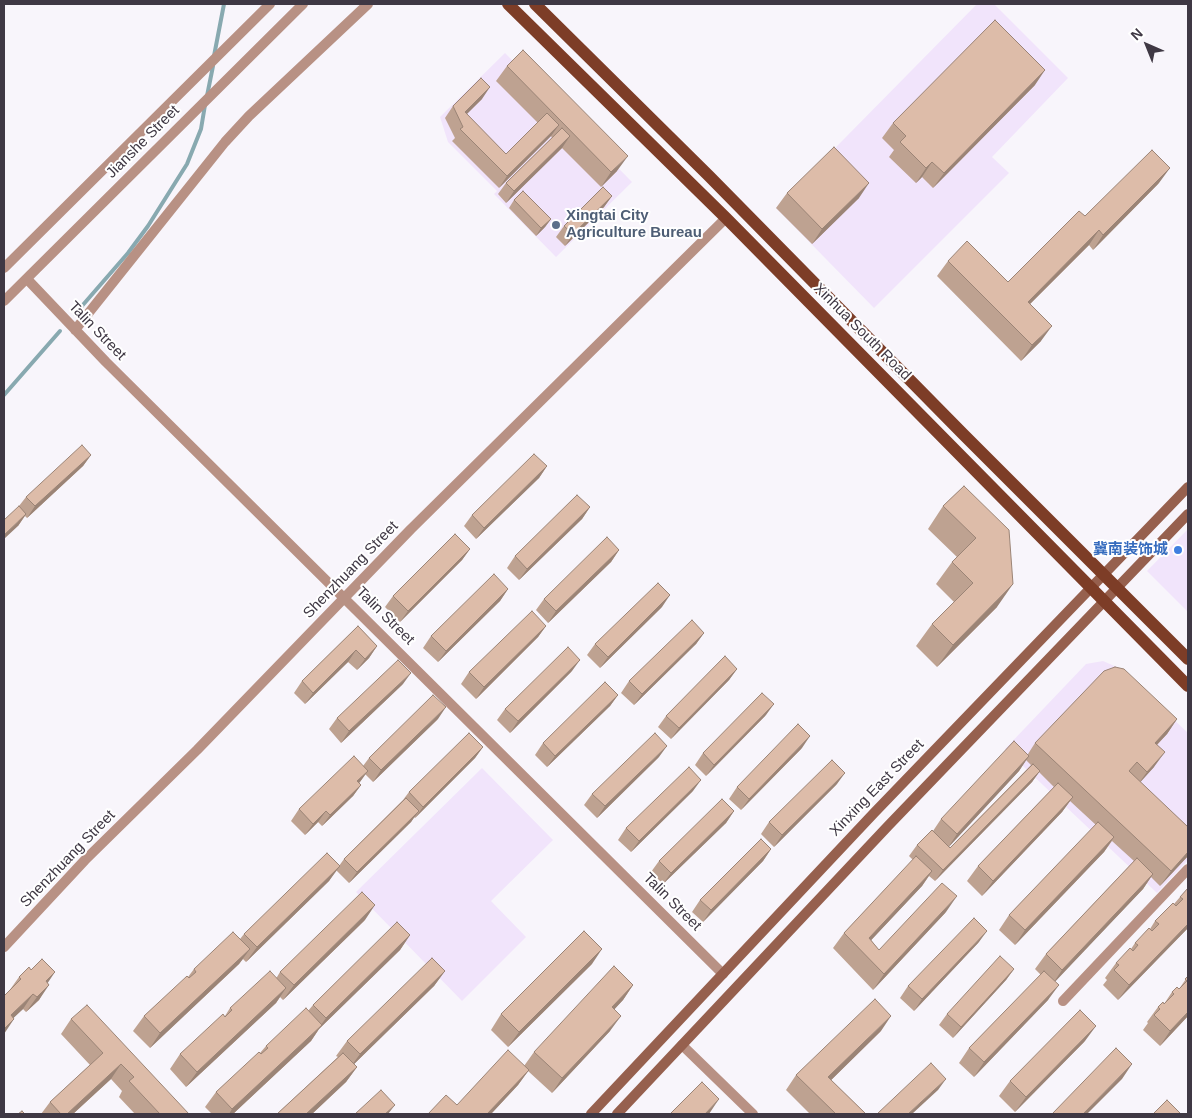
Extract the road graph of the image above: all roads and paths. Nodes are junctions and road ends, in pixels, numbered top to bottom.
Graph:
1 (270, 4) edge
2 (303, 4) edge
3 (368, 4) edge
4 (508, 4) edge
5 (535, 4) edge
6 (726, 218) junction
7 (4, 268) edge
8 (27, 279) junction
9 (4, 301) edge
10 (75, 330) junction
11 (1188, 487) edge
12 (1188, 514) edge
13 (1103, 575) junction
14 (1090, 588) junction
15 (1117, 588) junction
16 (345, 598) junction
17 (1104, 602) junction
18 (1188, 659) edge
19 (1188, 686) edge
20 (1188, 869) edge
21 (4, 947) edge
22 (723, 974) junction
23 (1062, 1001) dead end
24 (682, 1045) junction
25 (591, 1114) edge
26 (618, 1114) edge
27 (753, 1114) edge

1 - 7 street, Jianshe Street
2 - 8 street, Jianshe Street
3 - 10 street
4 - 6 main road, Xinhua South Road
5 - 13 main road, Xinhua South Road
6 - 14 main road, Xinhua South Road
6 - 16 street, Shenzhuang Street
8 - 9 street, Jianshe Street
8 - 10 street, Talin Street
10 - 16 street, Talin Street
11 - 13 main road, Xinxing East Street
12 - 15 main road
13 - 14 main road, Xinxing East Street
13 - 15 main road, Xinhua South Road
14 - 17 main road, Xinhua South Road
14 - 22 main road, Xinxing East Street
15 - 17 main road
15 - 18 main road, Xinhua South Road
16 - 21 street, Shenzhuang Street
16 - 22 street, Talin Street
17 - 19 main road, Xinhua South Road
17 - 24 main road
20 - 23 street
22 - 25 main road, Xinxing East Street
24 - 26 main road
24 - 27 street

